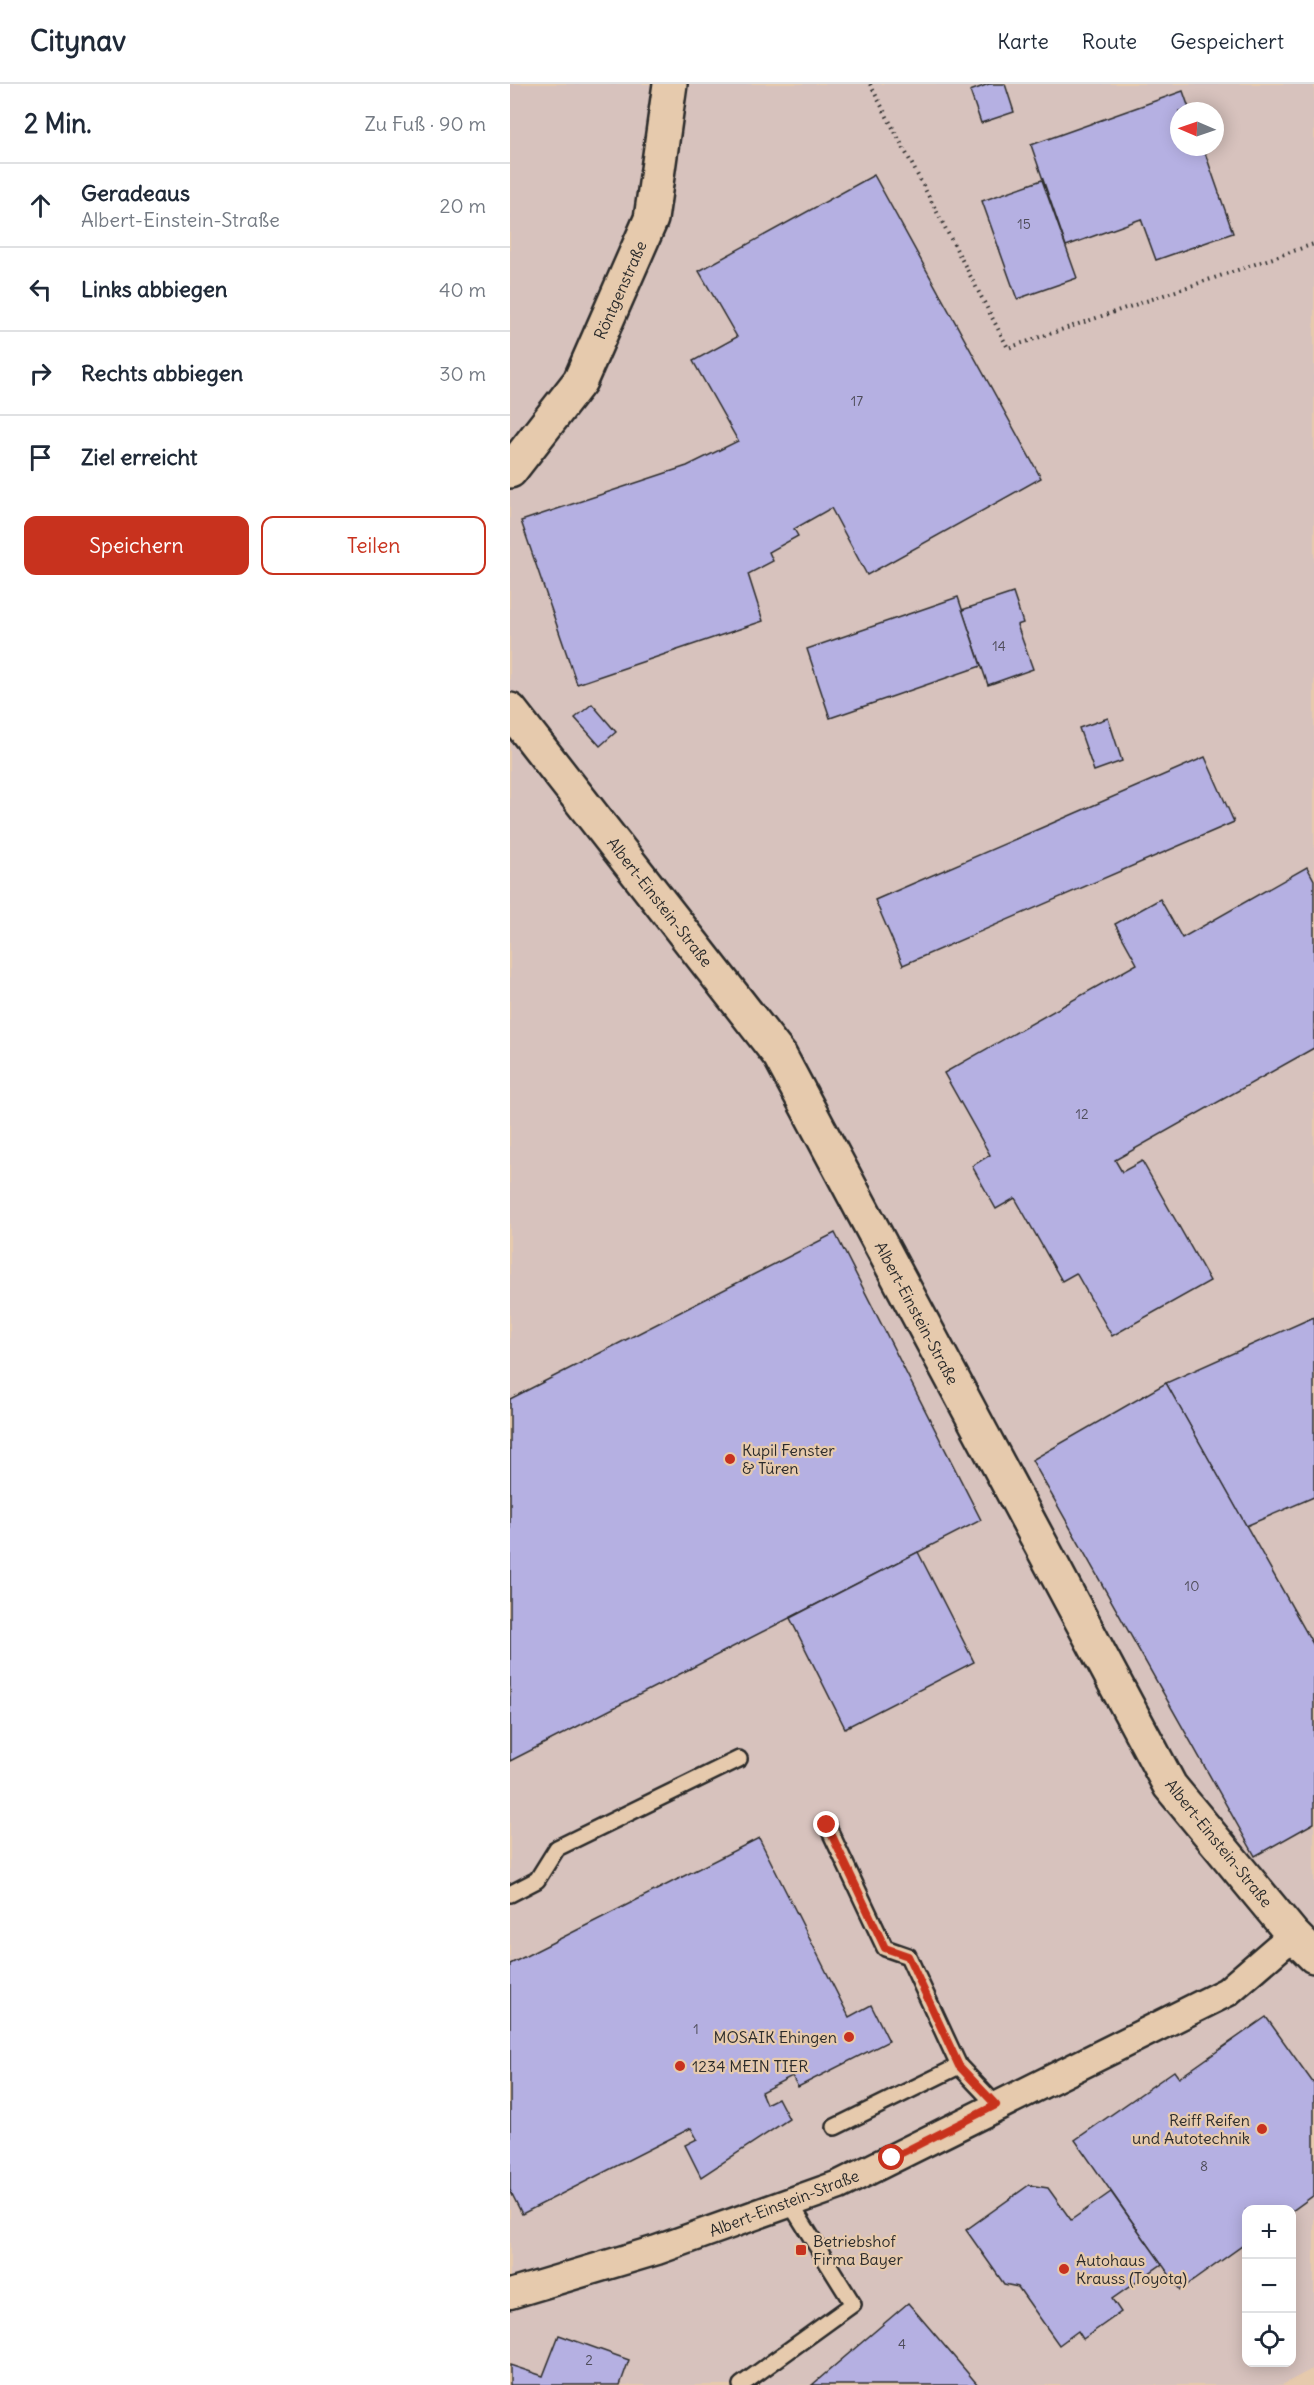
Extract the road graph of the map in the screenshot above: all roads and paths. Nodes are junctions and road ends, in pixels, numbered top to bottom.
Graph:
1 (670, 84) edge
2 (870, 84) edge
3 (1314, 244) edge
4 (510, 471) edge
5 (510, 710) edge
6 (739, 1759) dead end
7 (827, 1825) dead end
8 (510, 1894) edge
9 (1303, 1946) edge
10 (959, 2066) junction
11 (996, 2105) junction
12 (836, 2127) dead end
13 (790, 2203) junction
14 (510, 2294) edge
15 (741, 2385) edge

1 - 4 street, Röntgenstraße
2 - 3 path
5 - 9 street, Albert-Einstein-Straße
6 - 8 lane
7 - 10 lane
9 - 11 street, Albert-Einstein-Straße
10 - 11 lane
10 - 12 lane
11 - 13 street, Albert-Einstein-Straße
13 - 14 street, Albert-Einstein-Straße
13 - 15 lane

